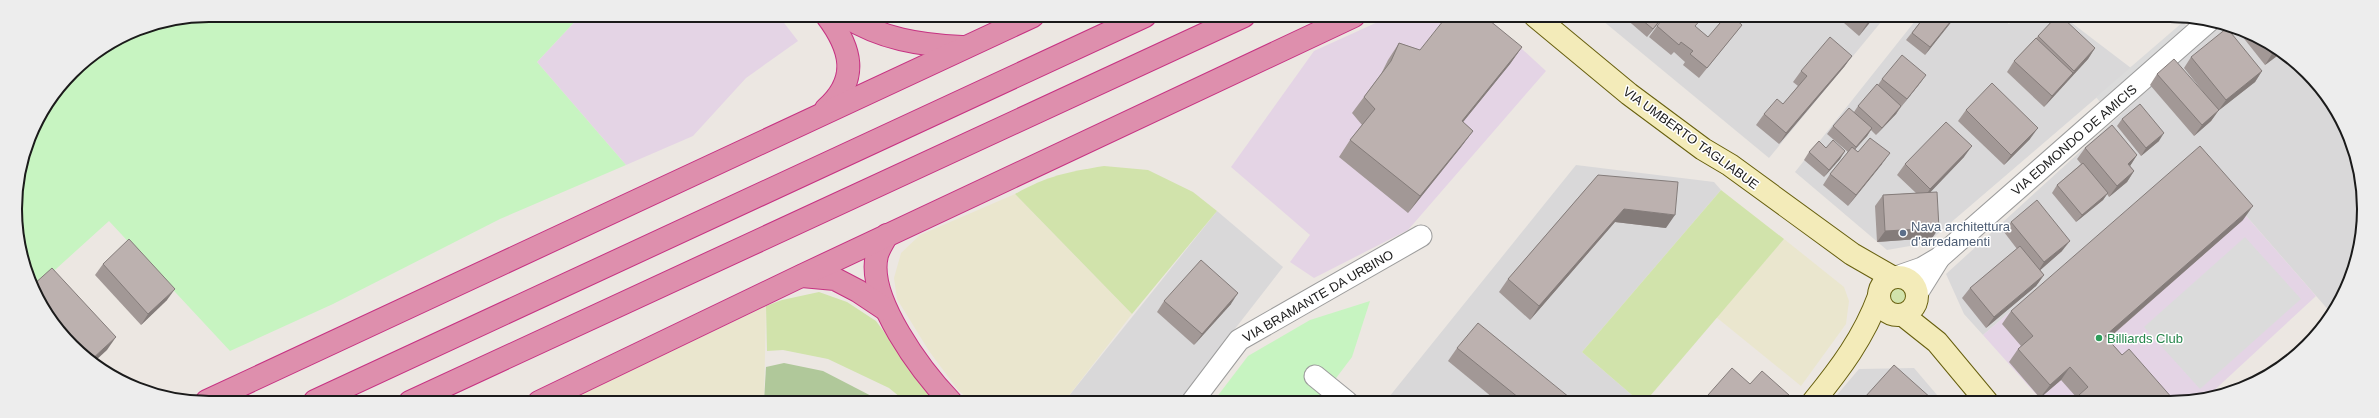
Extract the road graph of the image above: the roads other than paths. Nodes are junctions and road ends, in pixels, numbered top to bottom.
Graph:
1 (831, 22) edge
2 (854, 22) edge
3 (1019, 22) edge
4 (1131, 22) edge
5 (1231, 22) edge
6 (1341, 22) edge
7 (1542, 22) edge
8 (2204, 26) edge
9 (963, 47) junction
10 (815, 118) junction
11 (887, 235) junction
12 (1421, 236) dead end
13 (1939, 258) junction
14 (801, 276) junction
15 (1887, 285) junction
16 (1909, 306) junction
17 (885, 309) junction
18 (1844, 363) junction
19 (1316, 376) dead end
20 (218, 396) edge
21 (326, 396) edge
22 (423, 396) edge
23 (551, 396) edge
24 (945, 396) edge
25 (1197, 396) edge
26 (1340, 396) edge
27 (1818, 396) edge
28 (1982, 396) edge

1 - 10 highway
2 - 9 highway
3 - 9 highway
4 - 21 highway
5 - 22 highway
6 - 11 highway
7 - 15 street, VIA UMBERTO TAGLIABUE
8 - 13 street, VIA EDMONDO DE AMICIS
9 - 10 highway
10 - 20 highway
11 - 14 highway
11 - 17 highway
12 - 25 street, VIA BRAMANTE DA URBINO
13 - 15 street, VIA EDMONDO DE AMICIS
13 - 16 street, VIA EDMONDO DE AMICIS
14 - 17 highway
14 - 23 highway
15 - 16 street
15 - 16 street
15 - 18 street
16 - 18 street
16 - 28 street
17 - 24 highway
18 - 27 street
19 - 26 street

